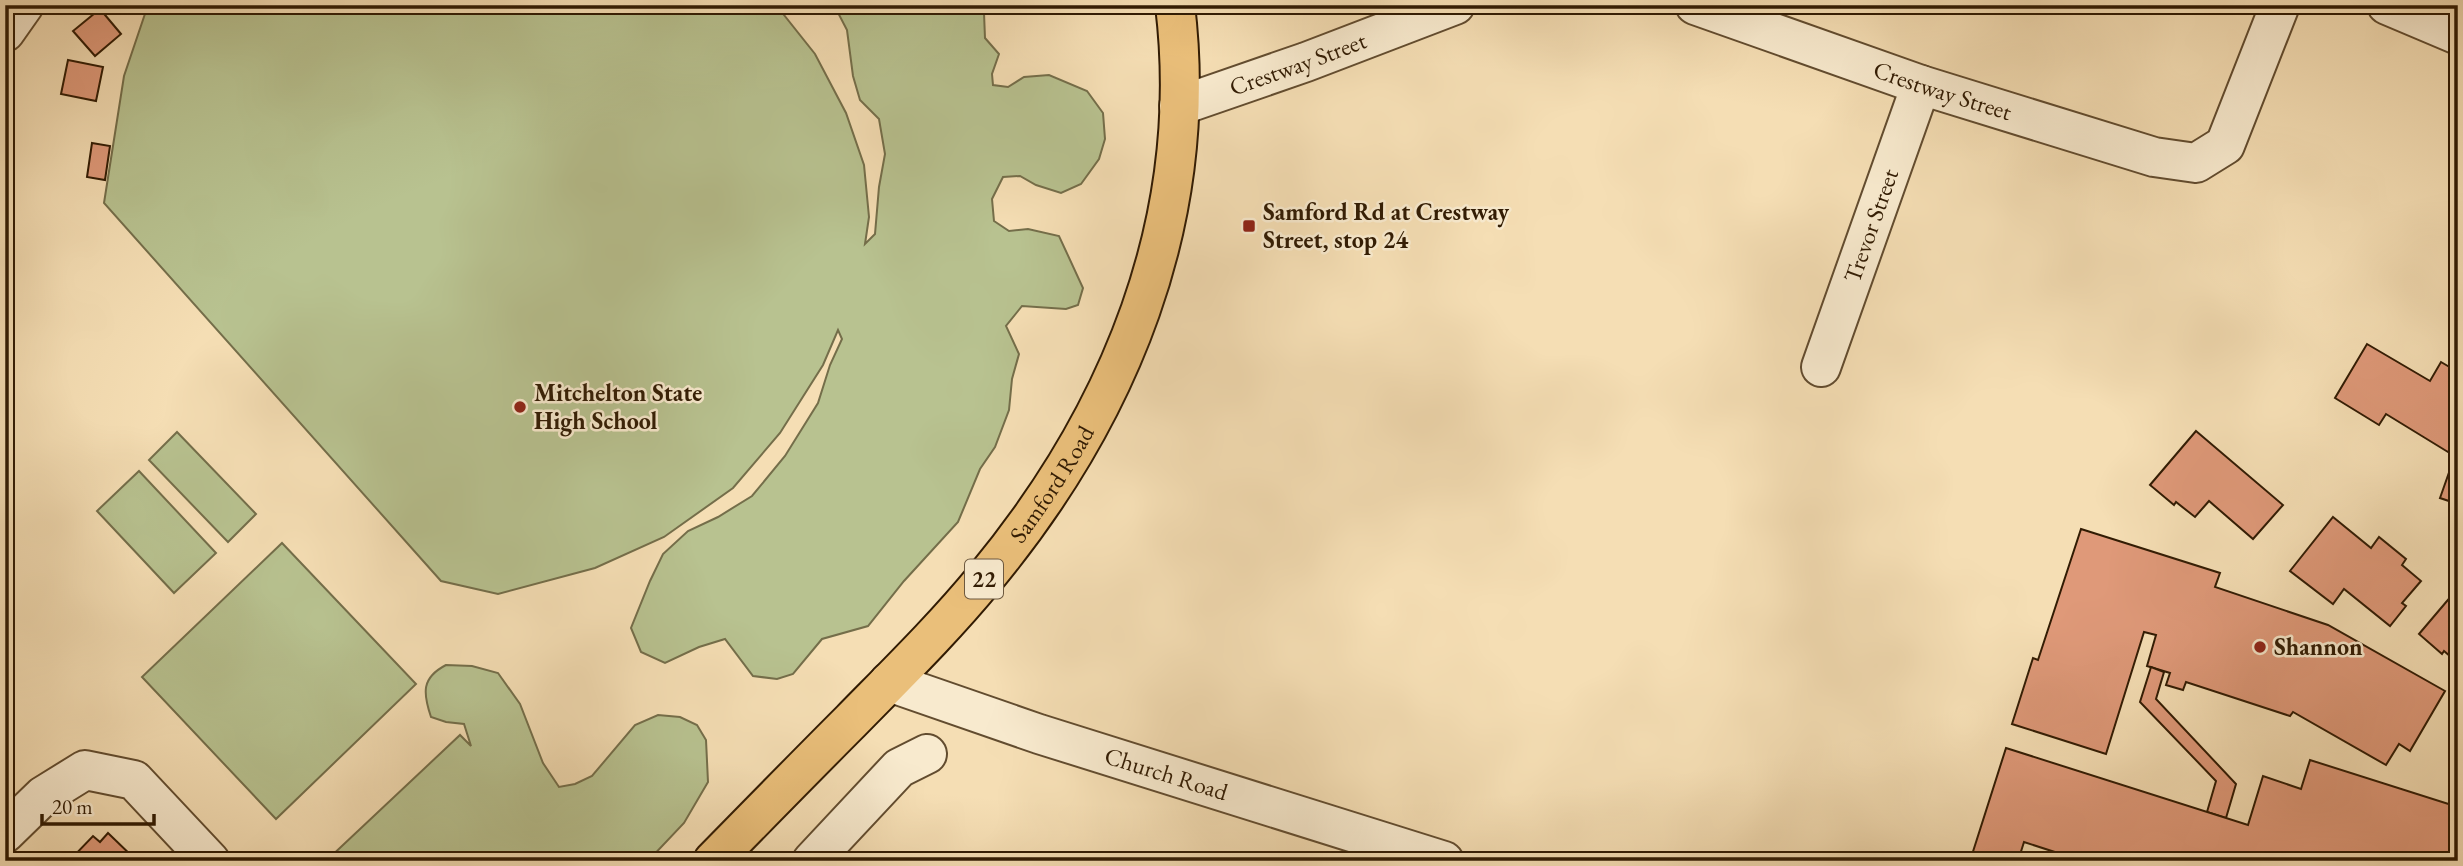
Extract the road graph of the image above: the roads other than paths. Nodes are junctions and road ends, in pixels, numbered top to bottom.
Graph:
1 (24, 5) edge
2 (1175, 5) edge
3 (1455, 5) edge
4 (1695, 5) edge
5 (2280, 5) edge
6 (2387, 5) edge
7 (5, 32) edge
8 (2458, 35) edge
9 (1921, 85) junction
10 (1179, 106) junction
11 (1821, 367) dead end
12 (889, 682) junction
13 (927, 754) dead end
14 (5, 833) edge
15 (210, 861) edge
16 (713, 861) edge
17 (813, 861) edge
18 (1444, 861) edge

1 - 7 street
2 - 10 main road, Samford Road / 22
3 - 10 street, Crestway Street
4 - 9 street, Crestway Street
5 - 9 street, Crestway Street
6 - 8 street
9 - 11 street, Trevor Street
10 - 12 main road, Samford Road / 22
12 - 16 main road, Samford Road / 22
12 - 18 street, Church Road
13 - 17 street
14 - 15 street

